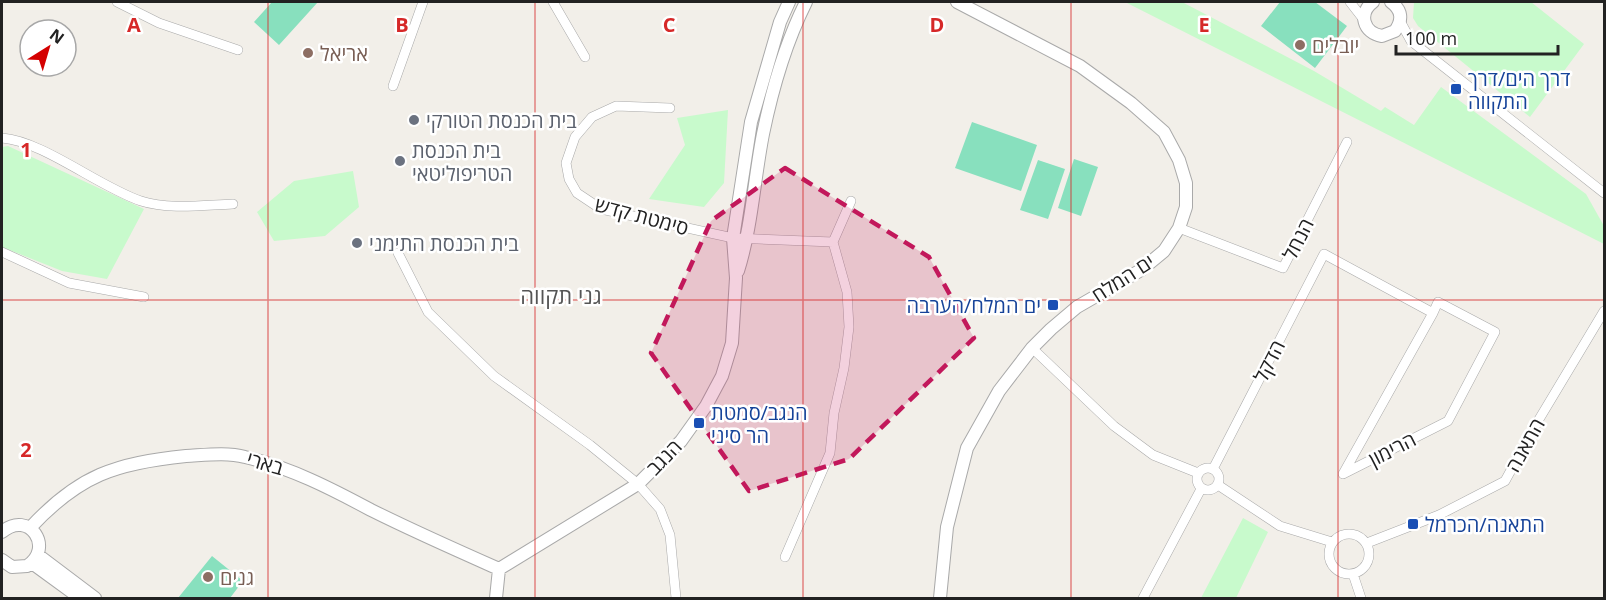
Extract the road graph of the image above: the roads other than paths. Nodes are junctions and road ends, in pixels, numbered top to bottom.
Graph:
1 (117, 2) edge
2 (423, 2) edge
3 (553, 2) edge
4 (789, 2) edge
5 (806, 2) edge
6 (957, 2) edge
7 (1350, 2) edge
8 (1373, 2) edge
9 (1391, 2) edge
10 (1401, 11) edge
11 (1364, 20) junction
12 (1388, 35) junction
13 (1411, 41) junction
14 (238, 50) dead end
15 (585, 57) dead end
16 (393, 86) dead end
17 (670, 108) dead end
18 (2, 138) edge
19 (1347, 142) dead end
20 (1600, 187) edge
21 (1605, 194) edge
22 (851, 201) dead end
23 (233, 204) dead end
24 (1179, 228) junction
25 (733, 238) junction
26 (747, 240) junction
27 (833, 242) junction
28 (2, 252) edge
29 (398, 253) dead end
30 (736, 278) junction
31 (144, 297) dead end
32 (1605, 311) edge
33 (1433, 313) junction
34 (1032, 348) junction
35 (1213, 470) junction
36 (1198, 473) junction
37 (638, 484) junction
38 (1218, 485) junction
39 (1202, 489) junction
40 (30, 528) junction
41 (2, 531) edge
42 (1332, 542) junction
43 (1367, 543) junction
44 (785, 557) dead end
45 (35, 559) junction
46 (3, 564) edge
47 (499, 569) junction
48 (1353, 574) junction
49 (80, 598) edge
50 (95, 598) edge
51 (496, 598) edge
52 (676, 598) edge
53 (940, 598) edge
54 (1143, 598) edge
55 (1361, 598) edge

1 - 14 street
2 - 16 street
3 - 15 street
4 - 25 street, הנגב
5 - 26 street, הנגב
6 - 24 street, ים המלח
7 - 11 street
8 - 11 street
9 - 10 street
10 - 12 street
10 - 13 street
11 - 12 street
12 - 13 street
13 - 20 street
17 - 25 street, סימטת קדש
18 - 23 street
19 - 24 street, הנחל
20 - 21 street
22 - 27 street
24 - 34 street, ים המלח
25 - 26 street, סימטת קדש
25 - 30 street, הנגב
26 - 27 street, סימטת קדש
26 - 30 street, הנגב
27 - 44 street
28 - 31 street
29 - 37 street
30 - 37 street, הנגב
32 - 43 street, התאנה
33 - 33 street, הרימון
33 - 35 street, הדקל
34 - 36 street
34 - 53 street, ים המלח
35 - 36 street
35 - 38 street
36 - 39 street
37 - 47 street, הנגב
37 - 52 street
38 - 39 street
38 - 42 street
39 - 54 street
40 - 41 street
40 - 45 street
40 - 47 street, בארי
42 - 43 street
42 - 48 street
43 - 48 street
45 - 46 street
45 - 49 street
45 - 50 street
47 - 51 street
48 - 55 street

